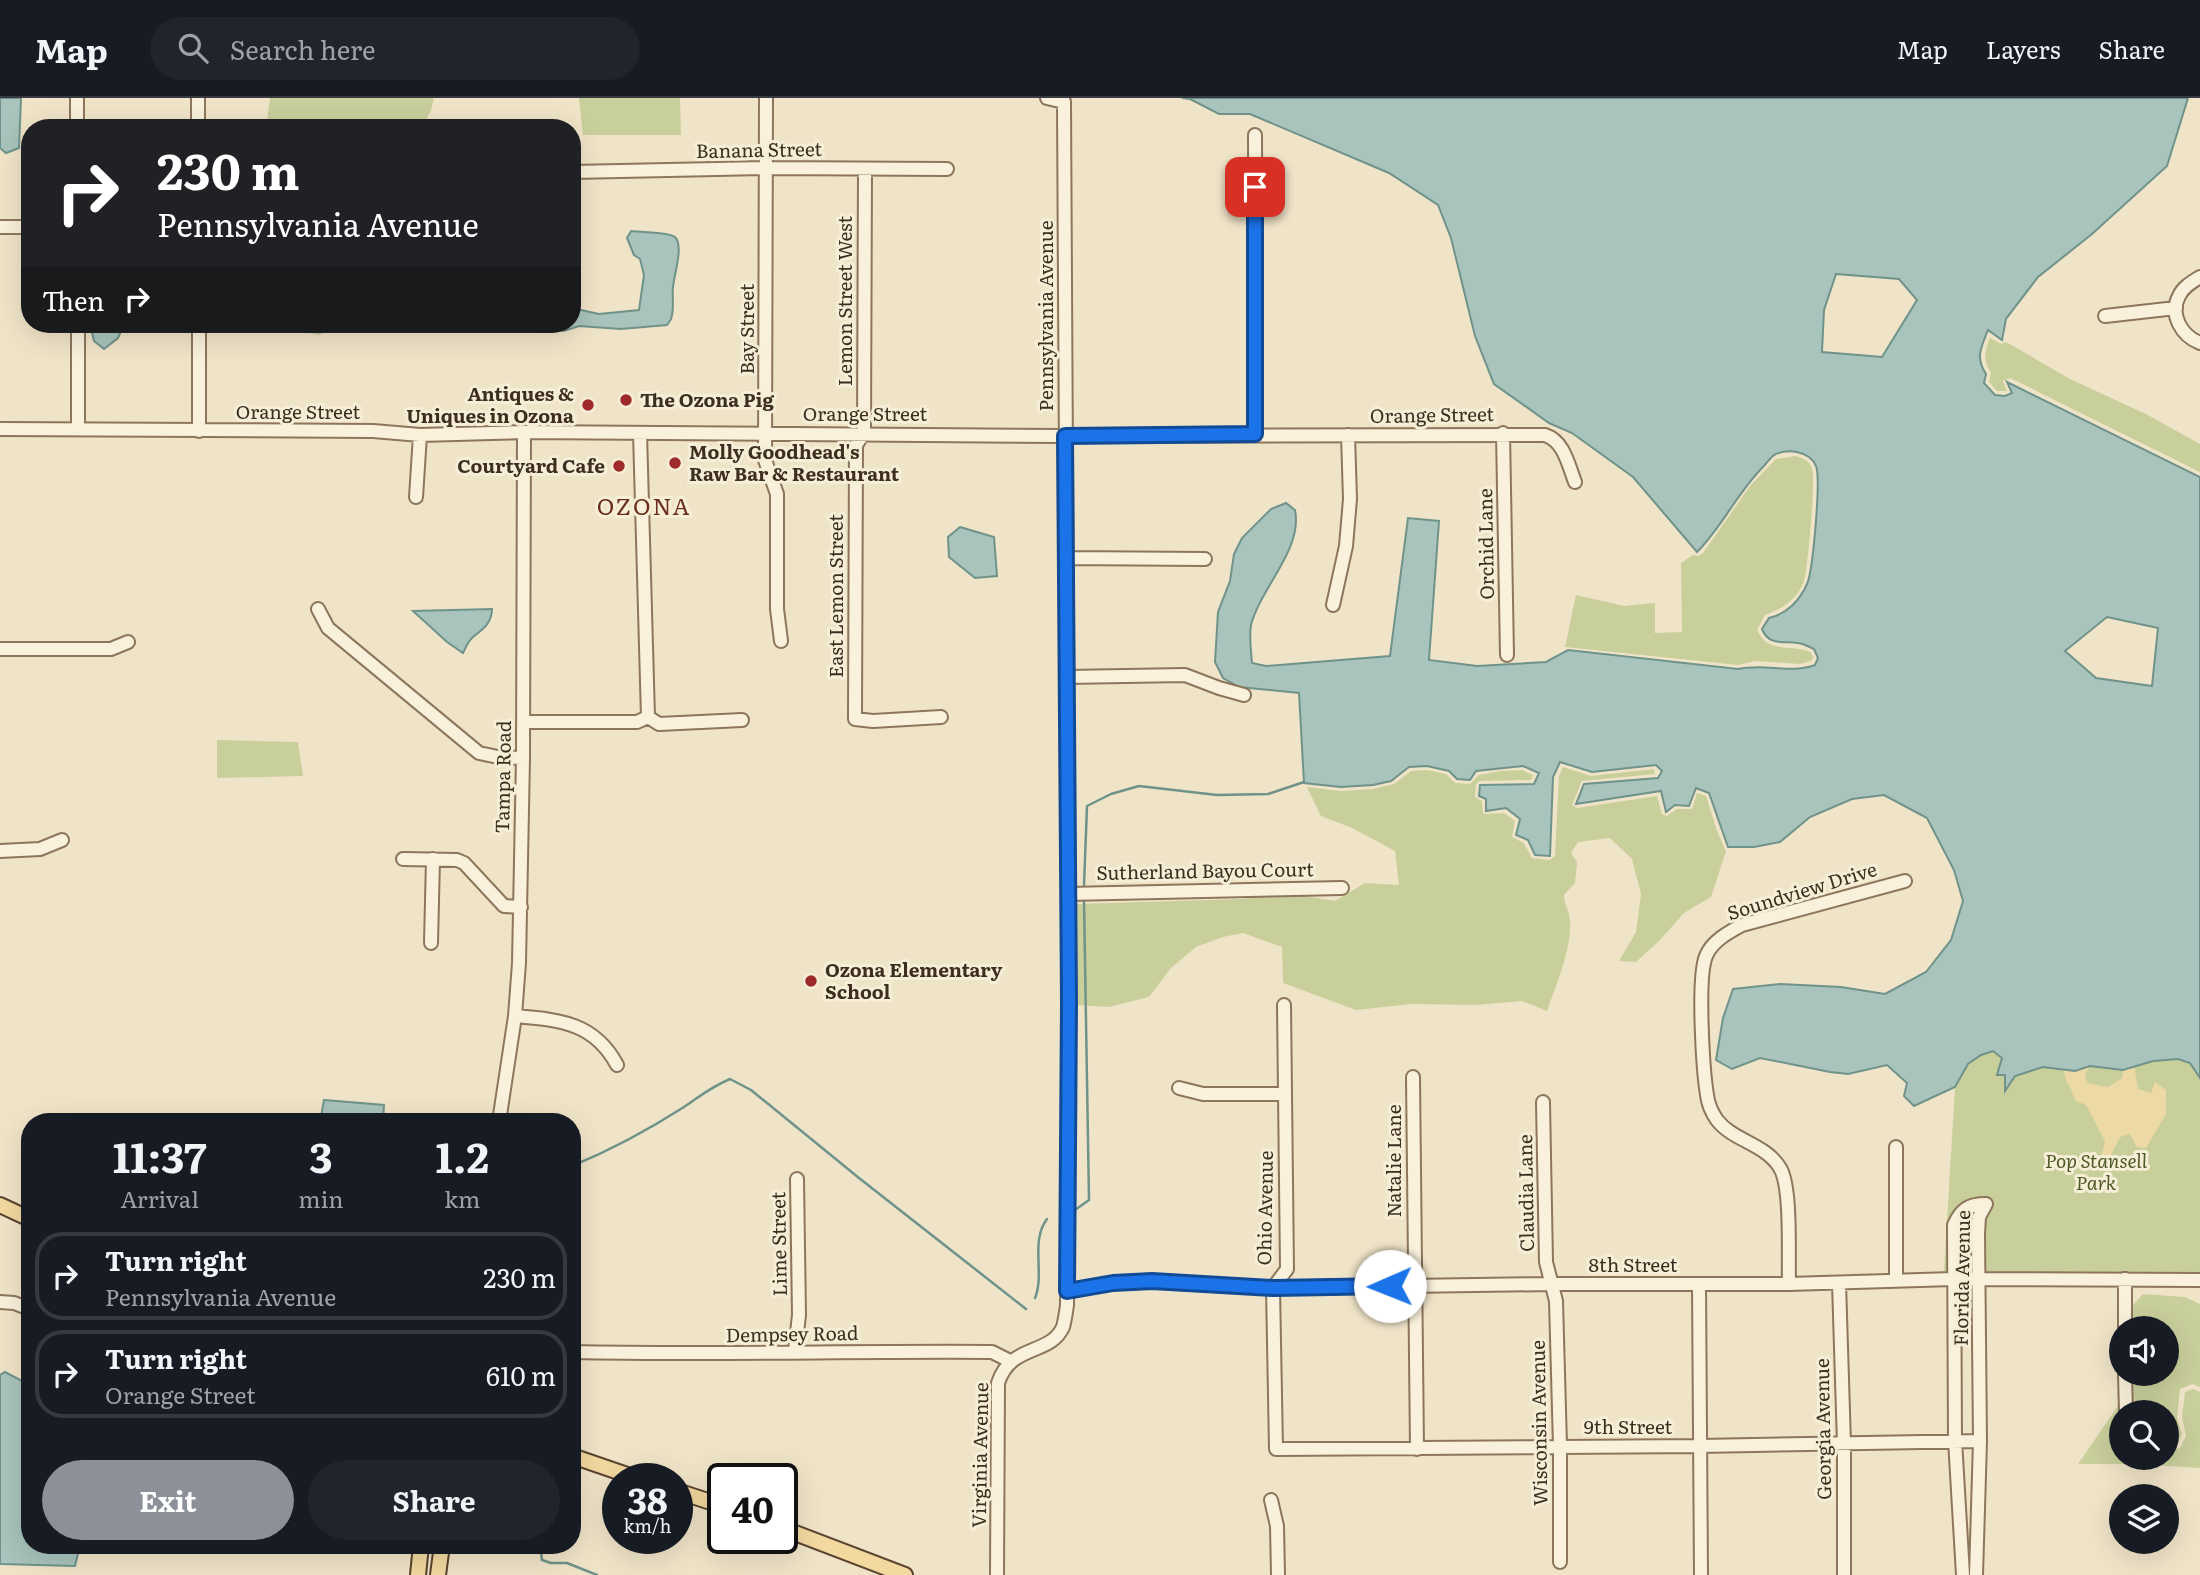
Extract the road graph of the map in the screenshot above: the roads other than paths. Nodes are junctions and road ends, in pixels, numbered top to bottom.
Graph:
1 (77, 98) edge
2 (198, 98) edge
3 (766, 98) edge
4 (1047, 98) edge
5 (77, 119) edge
6 (198, 119) edge
7 (1255, 135) dead end
8 (766, 168) junction
9 (865, 169) junction
10 (947, 169) dead end
11 (581, 173) edge
12 (0, 227) edge
13 (21, 227) edge
14 (2200, 276) edge
15 (2176, 309) junction
16 (2105, 316) dead end
17 (78, 333) edge
18 (199, 333) edge
19 (2200, 343) edge
20 (0, 429) edge
21 (78, 429) junction
22 (199, 431) junction
23 (524, 432) junction
24 (640, 433) junction
25 (766, 433) junction
26 (864, 433) junction
27 (1503, 433) junction
28 (1255, 434) junction
29 (420, 435) junction
30 (1348, 435) junction
31 (1065, 436) junction
32 (1575, 482) dead end
33 (416, 497) dead end
34 (1066, 558) junction
35 (1205, 559) dead end
36 (1333, 605) dead end
37 (318, 609) dead end
38 (780, 641) dead end
39 (128, 642) dead end
40 (0, 649) edge
41 (1507, 655) dead end
42 (1066, 677) junction
43 (1244, 695) dead end
44 (648, 717) junction
45 (941, 717) dead end
46 (742, 720) dead end
47 (523, 722) junction
48 (523, 758) junction
49 (62, 840) dead end
50 (0, 851) edge
51 (403, 859) dead end
52 (433, 859) junction
53 (1905, 881) dead end
54 (1342, 888) dead end
55 (1068, 894) junction
56 (521, 907) junction
57 (430, 943) dead end
58 (1284, 1005) dead end
59 (515, 1016) junction
60 (617, 1065) dead end
61 (1413, 1077) dead end
62 (1179, 1088) dead end
63 (1284, 1094) junction
64 (1543, 1102) dead end
65 (500, 1113) edge
66 (1896, 1147) dead end
67 (797, 1179) dead end
68 (0, 1205) edge
69 (21, 1215) edge
70 (1952, 1279) junction
71 (1979, 1279) junction
72 (2125, 1279) junction
73 (1896, 1280) junction
74 (2200, 1280) edge
75 (1839, 1283) junction
76 (1550, 1284) junction
77 (1788, 1284) junction
78 (1699, 1285) junction
79 (1414, 1286) junction
80 (1273, 1288) junction
81 (1067, 1291) junction
82 (0, 1302) edge
83 (21, 1306) edge
84 (2125, 1316) edge
85 (1062, 1328) joint
86 (795, 1351) junction
87 (581, 1352) edge
88 (1010, 1361) junction
89 (1955, 1440) junction
90 (1980, 1441) junction
91 (1844, 1444) junction
92 (1560, 1446) junction
93 (1700, 1446) junction
94 (1276, 1449) joint
95 (1417, 1449) junction
96 (581, 1459) edge
97 (602, 1466) edge
98 (1271, 1500) dead end
99 (798, 1534) edge
100 (420, 1554) edge
101 (441, 1554) edge
102 (1560, 1562) dead end
103 (418, 1575) edge
104 (438, 1575) edge
105 (905, 1575) edge
106 (997, 1575) edge
107 (1278, 1575) edge
108 (1701, 1575) edge
109 (1844, 1575) edge
110 (1963, 1575) edge
111 (1976, 1575) edge

1 - 5 street
2 - 6 street
3 - 8 street, Bay Street
4 - 31 street, Pennsylvania Avenue
7 - 28 street
8 - 9 street, Banana Street
8 - 11 street, Banana Street
8 - 25 street, Bay Street
9 - 10 street, Banana Street
9 - 26 street, Lemon Street West
12 - 13 street
14 - 15 street
15 - 16 street
15 - 19 street
17 - 21 street
18 - 22 street
20 - 21 street, Orange Street
21 - 22 street, Orange Street
22 - 29 street, Orange Street
23 - 24 street, Orange Street
23 - 29 street, Orange Street
23 - 47 street, Tampa Road
24 - 25 street, Orange Street
24 - 44 street
25 - 26 street, Orange Street
25 - 38 street, Bay Street
26 - 31 street, Orange Street
26 - 45 street, East Lemon Street
27 - 30 street, Orange Street
27 - 32 street, Orange Street
27 - 41 street, Orchid Lane
28 - 30 street, Orange Street
28 - 31 street, Orange Street
29 - 33 street
30 - 36 street
31 - 34 street, Pennsylvania Avenue
34 - 35 street
34 - 42 street, Pennsylvania Avenue
37 - 48 street
39 - 40 street
42 - 43 street
42 - 55 street, Pennsylvania Avenue
44 - 46 street
44 - 47 street
47 - 48 street, Tampa Road
48 - 56 street, Tampa Road
49 - 50 street
51 - 52 street
52 - 56 street
52 - 57 street
53 - 77 street, Soundview Drive
54 - 55 street, Sutherland Bayou Court
55 - 81 street, Pennsylvania Avenue
56 - 59 street, Tampa Road
58 - 63 street, Ohio Avenue
59 - 60 street
59 - 65 street, Tampa Road
61 - 79 street, Natalie Lane
62 - 63 street
63 - 80 street, Ohio Avenue
64 - 76 street, Claudia Lane
66 - 73 street
67 - 86 street, Lime Street
68 - 69 main road
70 - 71 street, 8th Street
70 - 71 street, Florida Avenue
70 - 73 street, 8th Street
70 - 89 street, Florida Avenue
71 - 72 street, 8th Street
71 - 90 street, Florida Avenue
72 - 74 street, 8th Street
72 - 84 street
73 - 75 street, 8th Street
75 - 77 street, 8th Street
75 - 91 street, Georgia Avenue
76 - 78 street, 8th Street
76 - 79 street, 8th Street
76 - 92 street, Wisconsin Avenue
77 - 78 street, 8th Street
78 - 93 street
79 - 80 street, 8th Street
79 - 95 street, Natalie Lane
80 - 81 street, 8th Street
80 - 94 street, Ohio Avenue
81 - 85 street, Pennsylvania Avenue
82 - 83 street
85 - 88 street, Virginia Avenue
86 - 87 street, Dempsey Road
86 - 88 street, Dempsey Road
88 - 106 street, Virginia Avenue
89 - 90 street, 9th Street
89 - 91 street, 9th Street
89 - 110 street, Florida Avenue
90 - 111 street, Florida Avenue
91 - 93 street, 9th Street
91 - 109 street, Georgia Avenue
92 - 93 street, 9th Street
92 - 95 street, 9th Street
92 - 102 street, Wisconsin Avenue
93 - 108 street
94 - 95 street, 9th Street
96 - 97 main road
98 - 107 street
99 - 105 main road
100 - 103 main road
101 - 104 main road

